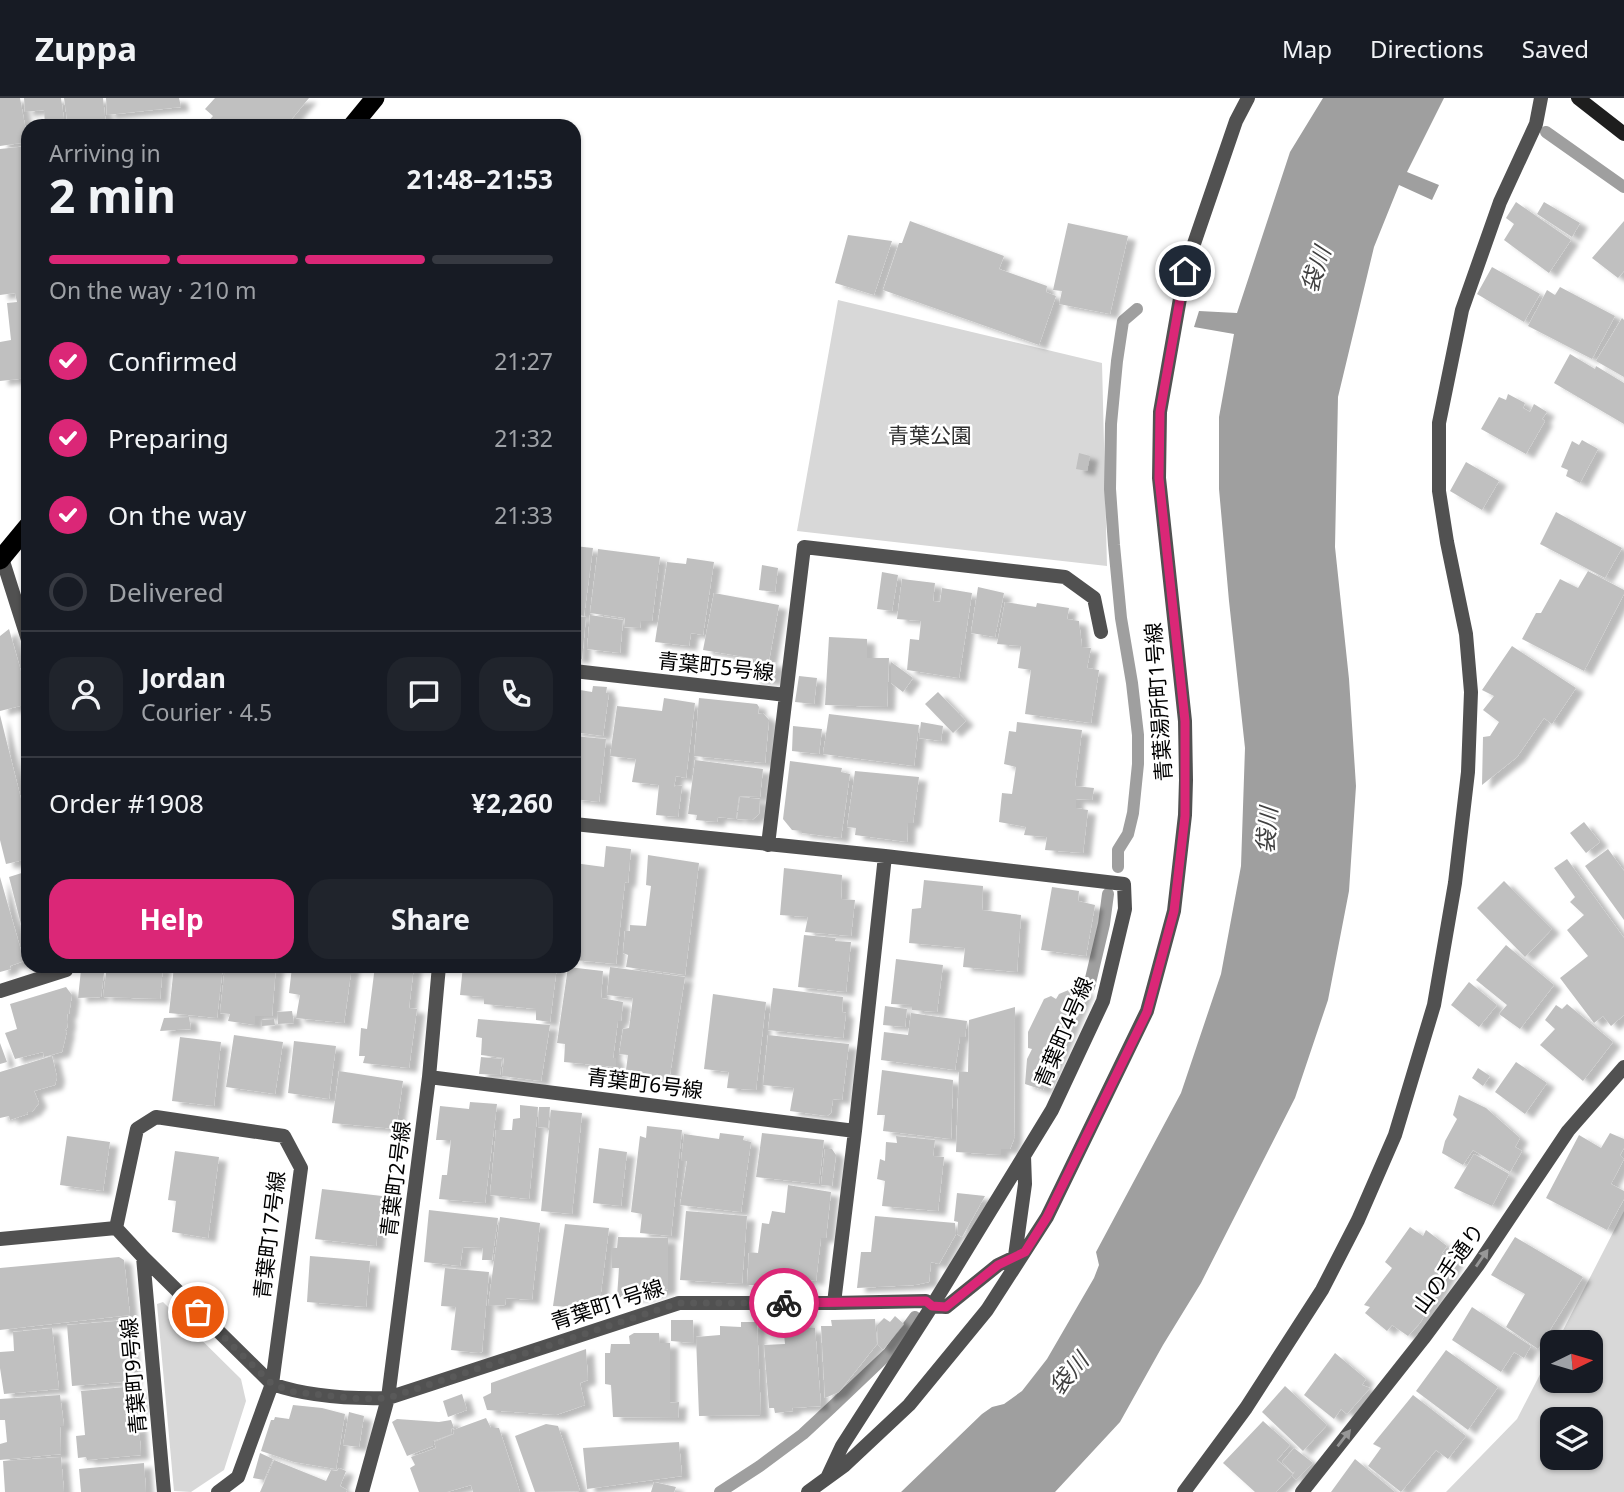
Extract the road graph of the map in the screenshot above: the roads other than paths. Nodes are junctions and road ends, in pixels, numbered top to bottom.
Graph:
1 (375, 98) edge
2 (1248, 98) edge
3 (1541, 98) edge
4 (1578, 98) edge
5 (358, 119) edge
6 (1624, 134) edge
7 (21, 535) edge
8 (1, 559) edge
9 (21, 619) edge
10 (1101, 632) dead end
11 (581, 672) edge
12 (786, 695) junction
13 (581, 825) edge
14 (768, 845) junction
15 (885, 856) junction
16 (56, 973) edge
17 (438, 973) edge
18 (0, 990) edge
19 (1624, 1067) edge
20 (429, 1077) junction
21 (855, 1131) junction
22 (1024, 1155) junction
23 (116, 1228) junction
24 (0, 1239) edge
25 (1020, 1254) junction
26 (143, 1257) junction
27 (834, 1303) junction
28 (932, 1306) junction
29 (272, 1384) junction
30 (388, 1398) junction
31 (828, 1478) junction
32 (164, 1492) edge
33 (218, 1492) edge
34 (362, 1492) edge
35 (808, 1492) edge
36 (1184, 1492) edge
37 (1302, 1492) edge

1 - 5 highway
2 - 25 street, 青葉湯所町1号線
3 - 36 street
4 - 6 main road
7 - 8 highway
8 - 9 street
10 - 12 street
11 - 12 street, 青葉町5号線
12 - 14 street, 青葉町5号線
13 - 14 street
14 - 15 street
15 - 21 street
15 - 22 street, 青葉町4号線
16 - 18 street
17 - 20 street, 青葉町2号線
37 -> 19 street, 山の手通り
20 - 21 street, 青葉町6号線
20 - 30 street, 青葉町2号線
21 - 27 street
22 - 25 street
22 - 28 street, 青葉町4号線
23 - 24 street
23 - 26 street, 青葉町1号線
23 - 29 street, 青葉町17号線
25 - 28 street
25 - 31 street, 青葉湯所町1号線
26 - 29 street, 青葉町1号線
26 - 32 street, 青葉町9号線
27 - 28 street
27 - 30 street, 青葉町1号線
28 - 31 street, 青葉町4号線
29 - 30 street, 青葉町1号線
29 - 33 street
30 - 34 street, 青葉町2号線
31 - 35 street, 青葉湯所町1号線

